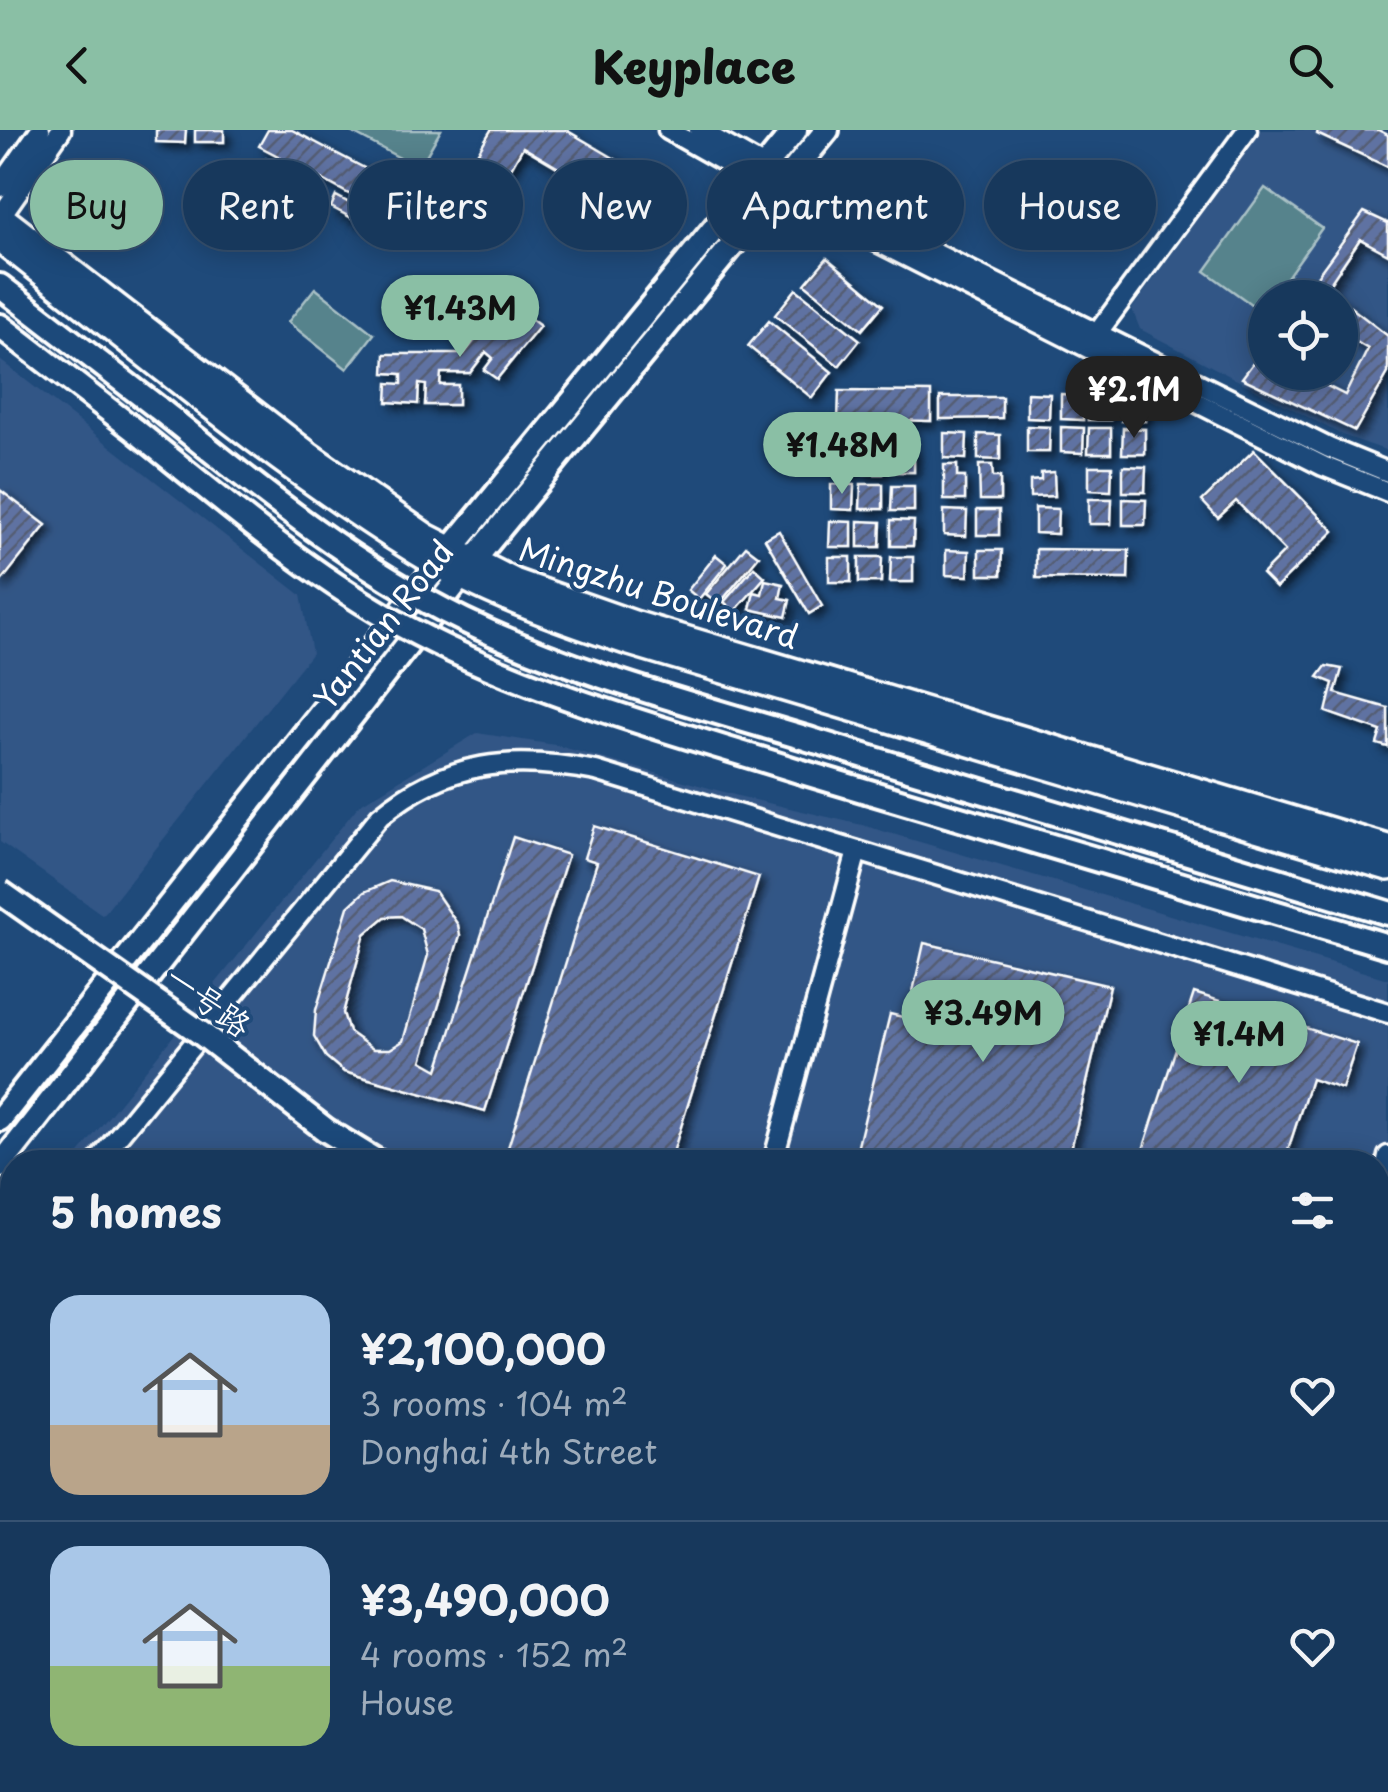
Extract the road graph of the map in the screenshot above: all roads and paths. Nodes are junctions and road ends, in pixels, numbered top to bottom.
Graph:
1 (40, 130) edge
2 (61, 130) edge
3 (668, 130) edge
4 (699, 130) edge
5 (795, 130) edge
6 (828, 130) edge
7 (1246, 130) edge
8 (730, 160) edge
9 (742, 160) edge
10 (781, 160) edge
11 (794, 160) edge
12 (0, 187) edge
13 (0, 217) edge
14 (0, 240) edge
15 (713, 250) edge
16 (913, 250) edge
17 (0, 286) edge
18 (0, 326) edge
19 (1093, 339) junction
20 (1388, 472) edge
21 (1388, 492) edge
22 (456, 563) junction
23 (1388, 848) edge
24 (857, 851) junction
25 (1388, 866) edge
26 (0, 892) edge
27 (1388, 913) edge
28 (1388, 946) edge
29 (1388, 1014) edge
30 (202, 1034) junction
31 (0, 1118) edge
32 (12, 1150) edge
33 (108, 1150) edge
34 (358, 1150) edge
35 (776, 1150) edge

1 - 12 street
2 - 13 street
3 - 8 street
4 - 9 street
5 - 10 street, Yantian Road
6 - 11 street, Yantian Road
7 - 19 street
13 - 22 main road, Mingzhu Boulevard
14 - 22 main road, Mingzhu Boulevard
15 - 22 street, Yantian Road
16 - 19 street
17 - 27 street, bridge
18 - 28 street, bridge
19 - 20 street
19 - 21 street
22 - 23 main road, Mingzhu Boulevard
22 - 25 main road, Mingzhu Boulevard
22 - 31 street, Yantian Road
22 - 32 street, Yantian Road
24 - 29 street
24 - 30 street
24 - 35 street
26 - 30 street, 一号路, bridge
30 - 33 street
30 - 34 street, 一号路, bridge

